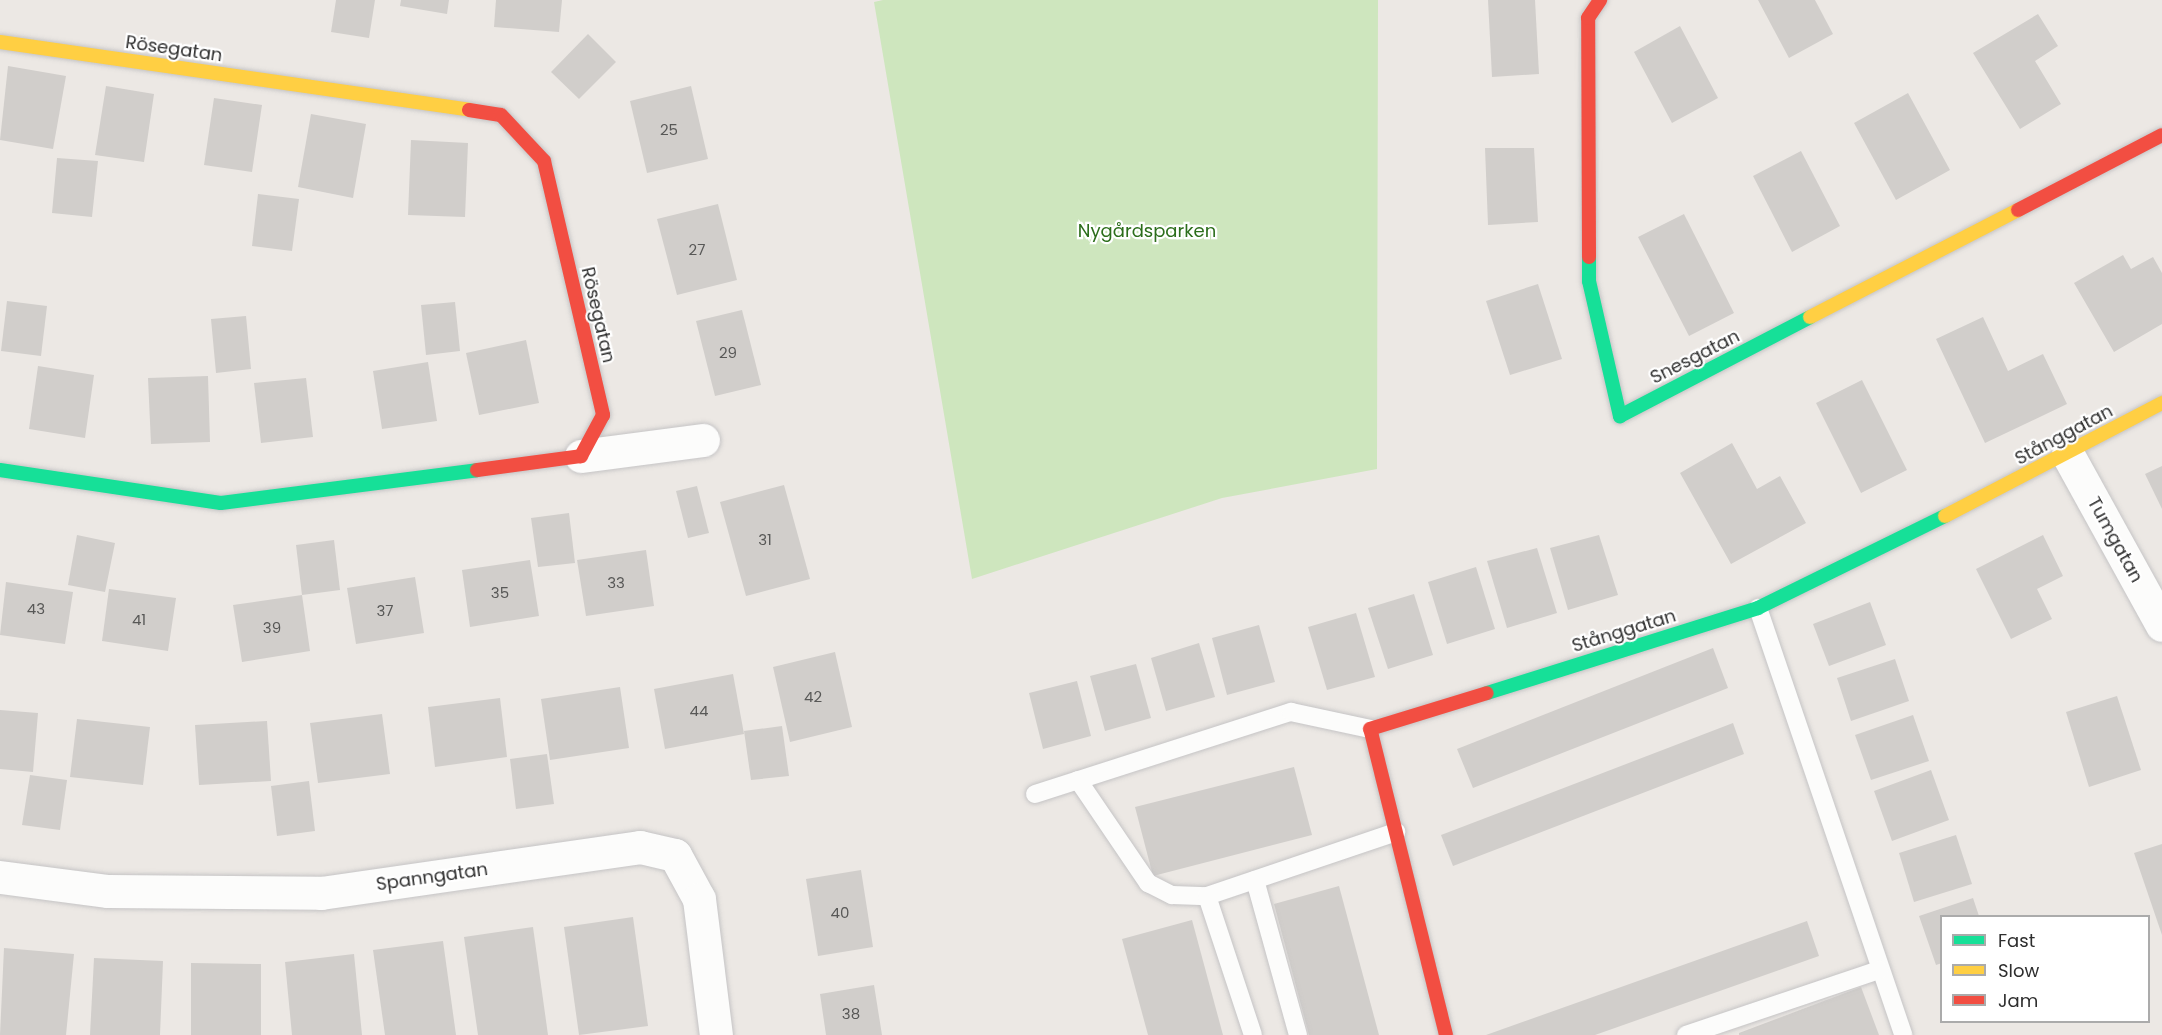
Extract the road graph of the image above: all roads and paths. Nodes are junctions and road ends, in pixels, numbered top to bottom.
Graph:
1 (1600, 0) edge
2 (0, 42) edge
3 (2162, 135) edge
4 (2162, 403) edge
5 (703, 440) dead end
6 (2068, 455) junction
7 (581, 456) junction
8 (0, 470) edge
9 (1758, 608) junction
10 (2162, 625) edge
11 (1370, 729) junction
12 (1078, 780) junction
13 (1035, 794) dead end
14 (1396, 832) junction
15 (0, 877) edge
16 (1255, 880) junction
17 (1207, 896) junction
18 (1879, 970) junction
19 (716, 1035) edge
20 (1253, 1035) edge
21 (1298, 1035) edge
22 (1446, 1035) edge
23 (1686, 1035) edge
24 (1903, 1035) edge

1 - 3 street, Snesgatan
2 - 7 street, Rösegatan
4 - 6 street, Stånggatan
5 - 7 street
6 - 9 street, Stånggatan
6 - 10 street, Tumgatan
7 - 8 street
9 - 11 street, Stånggatan
9 - 18 lane
11 - 12 lane
11 - 14 street
12 - 13 lane
12 - 17 lane
14 - 16 lane
14 - 22 street
15 - 19 street, Spanngatan
16 - 17 lane
16 - 21 lane
17 - 20 lane
18 - 23 lane
18 - 24 lane

